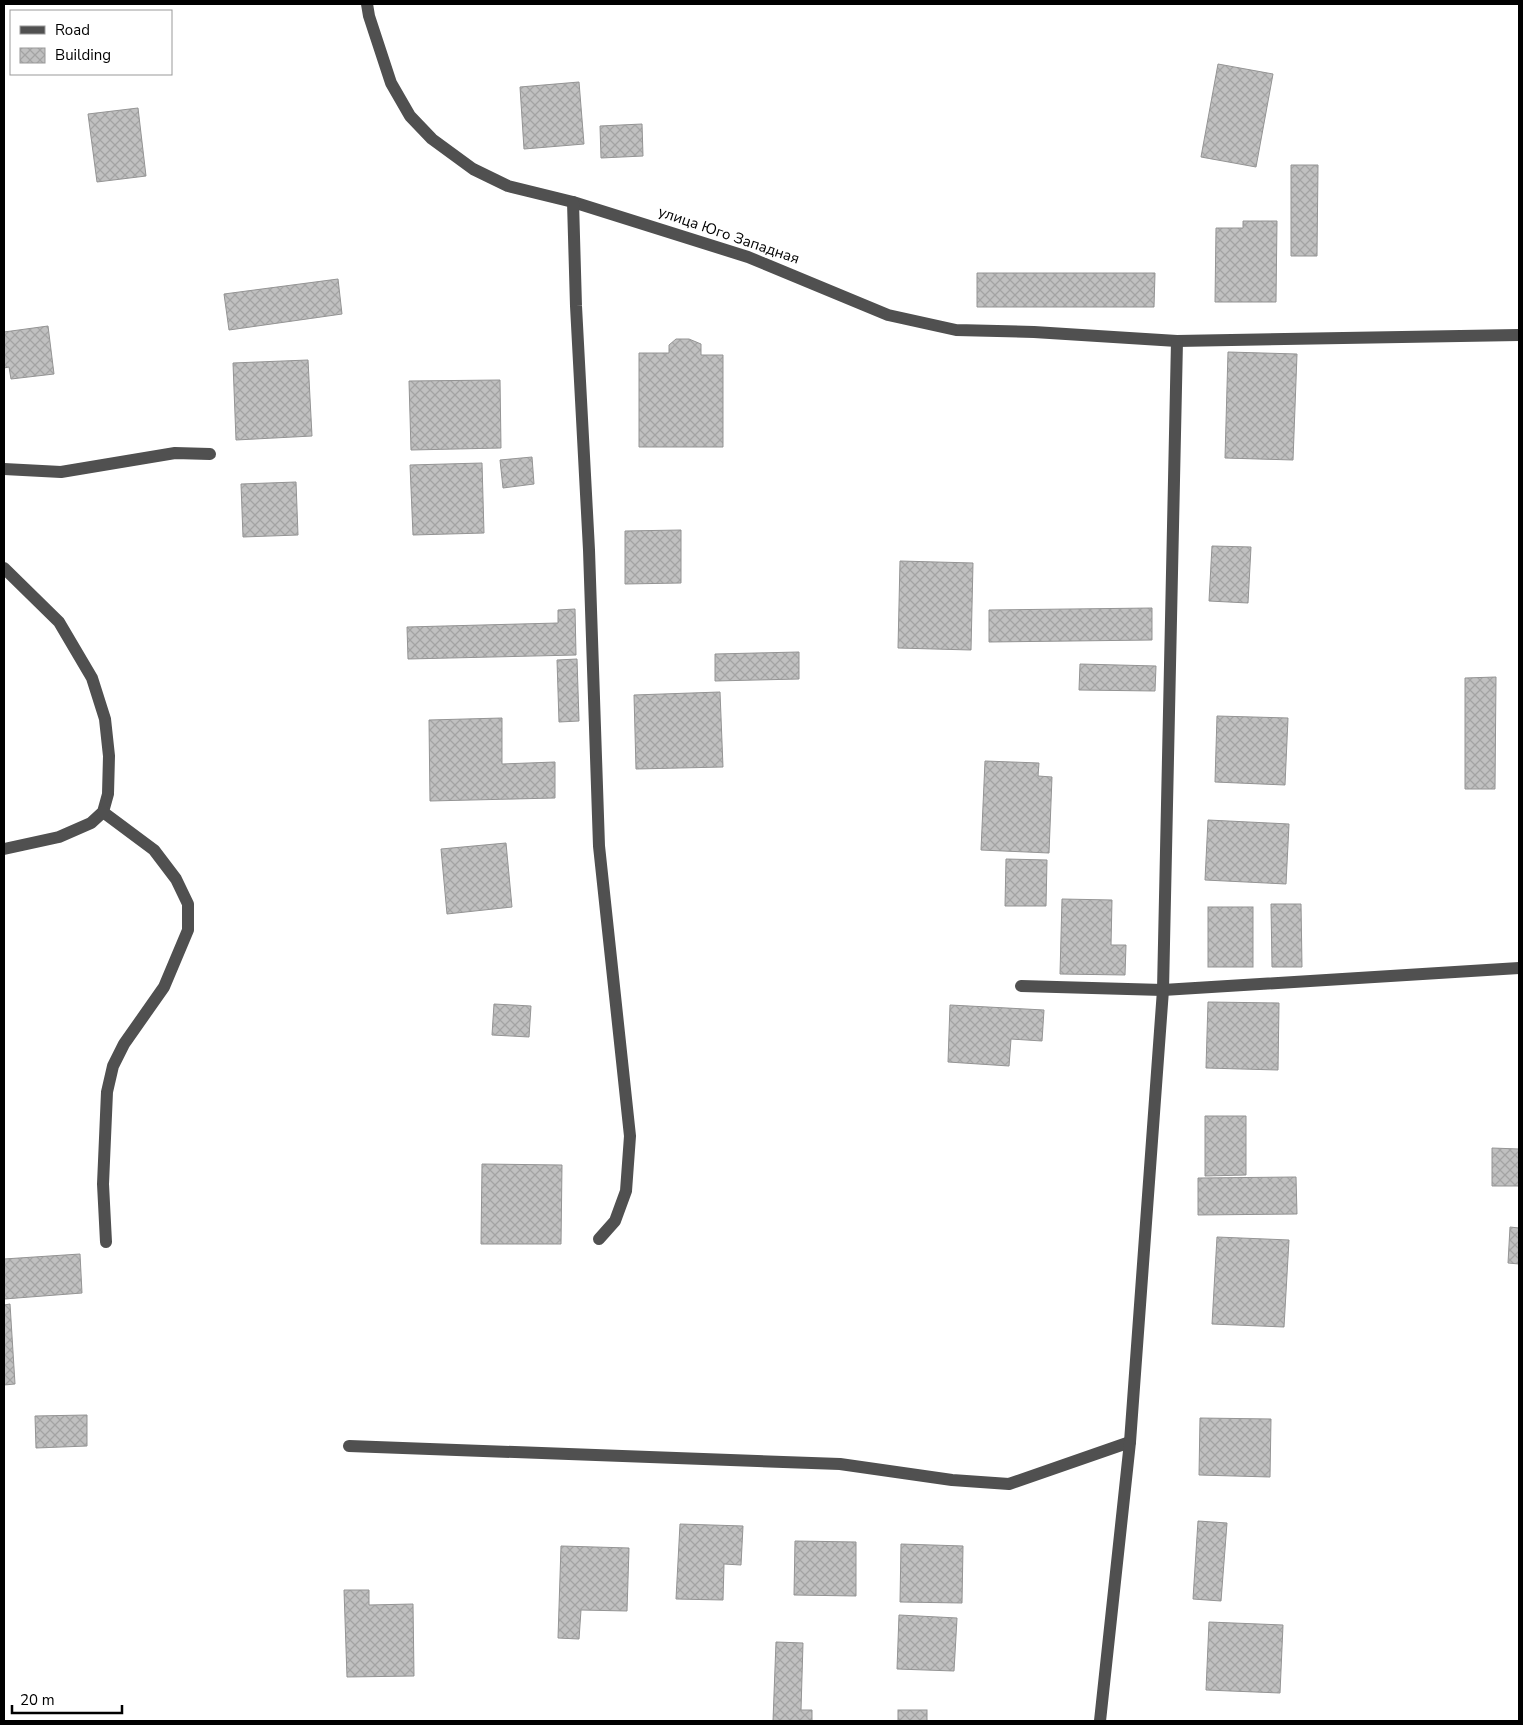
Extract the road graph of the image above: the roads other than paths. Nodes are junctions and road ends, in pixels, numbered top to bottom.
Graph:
1 (367, 4) edge
2 (573, 202) junction
3 (1519, 335) edge
4 (1176, 341) junction
5 (210, 454) dead end
6 (4, 469) edge
7 (4, 568) edge
8 (103, 812) junction
9 (4, 849) edge
10 (1519, 968) edge
11 (1021, 986) dead end
12 (1163, 990) junction
13 (599, 1240) dead end
14 (106, 1242) dead end
15 (1130, 1442) junction
16 (349, 1446) dead end
17 (1100, 1721) edge

1 - 2 street, улица Юго Западная
2 - 4 street, улица Юго Западная
2 - 13 street
3 - 4 street, улица Юго Западная
4 - 12 street
5 - 6 street
7 - 8 street
8 - 9 street
8 - 14 street
10 - 12 street
11 - 12 street
12 - 15 street
15 - 16 street
15 - 17 street

